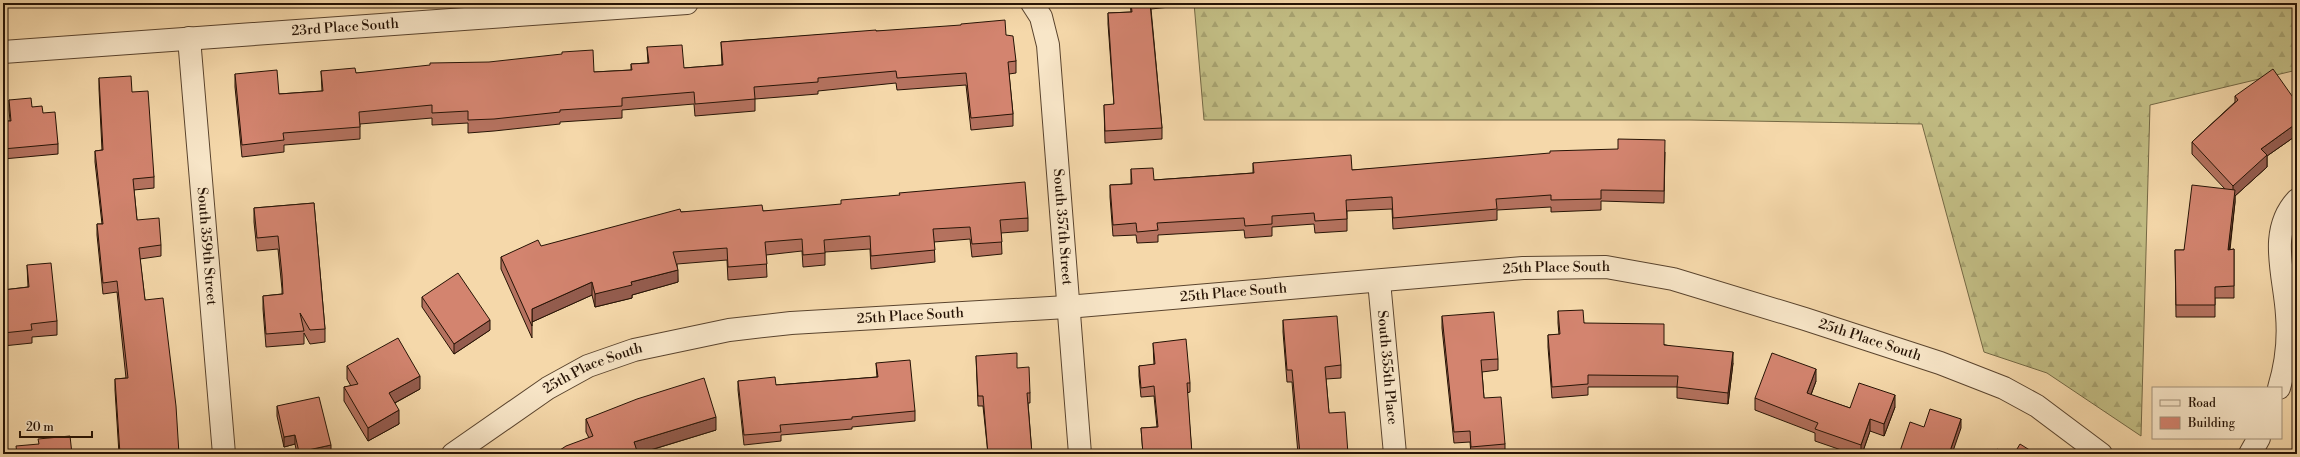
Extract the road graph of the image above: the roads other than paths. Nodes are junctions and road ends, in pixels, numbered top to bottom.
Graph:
1 (687, 3) edge
2 (1032, 3) edge
3 (189, 38) junction
4 (3, 52) edge
5 (2297, 200) edge
6 (1379, 281) junction
7 (1068, 307) junction
8 (2279, 387) edge
9 (2258, 439) edge
10 (224, 454) edge
11 (453, 454) edge
12 (1080, 454) edge
13 (1395, 454) edge
14 (2101, 454) edge
15 (2250, 454) edge

1 - 3 street, 23rd Place South
2 - 7 street, South 357th Street
3 - 4 street, 23rd Place South
3 - 10 street, South 359th Street
5 - 8 street
6 - 7 street, 25th Place South
6 - 13 street, South 355th Place
6 - 14 street, 25th Place South
7 - 11 street, 25th Place South
7 - 12 street, South 357th Street
9 - 15 street

